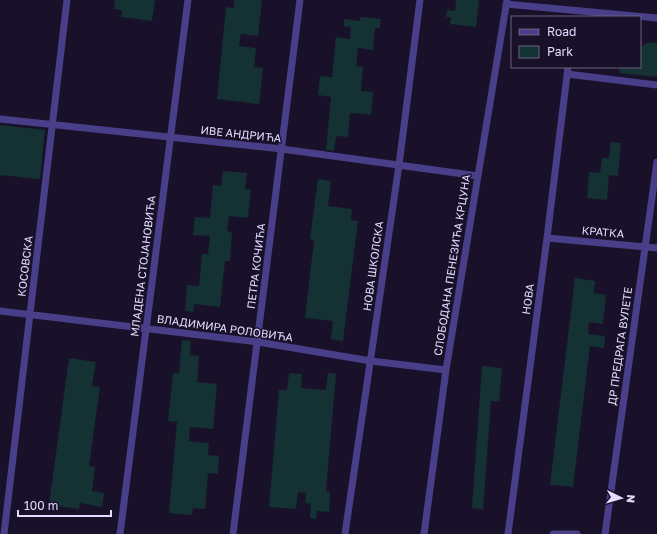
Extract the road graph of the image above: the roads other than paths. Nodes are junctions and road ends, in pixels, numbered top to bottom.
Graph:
1 (67, 0) edge
2 (188, 0) edge
3 (300, 0) edge
4 (420, 0) edge
5 (506, 2) edge
6 (574, 14) edge
7 (616, 16) edge
8 (641, 17) edge
9 (657, 18) edge
10 (568, 70) edge
11 (657, 85) edge
12 (0, 118) edge
13 (53, 124) junction
14 (171, 137) junction
15 (282, 149) junction
16 (657, 162) edge
17 (399, 165) junction
18 (478, 176) junction
19 (548, 238) junction
20 (645, 247) junction
21 (657, 248) edge
22 (0, 311) edge
23 (31, 314) junction
24 (146, 328) junction
25 (258, 342) junction
26 (371, 361) junction
27 (446, 370) junction
28 (4, 534) edge
29 (120, 534) edge
30 (233, 534) edge
31 (345, 534) edge
32 (424, 534) edge
33 (508, 534) edge
34 (553, 534) edge
35 (577, 534) edge
36 (605, 534) edge

1 - 13 street, КОСОВСКА
2 - 14 street, МЛАДЕНА СТОЈАНОВИЋА
3 - 15 street, ПЕТРА КОЧИЋА
4 - 17 street, НОВА ШКОЛСКА
5 - 6 street
5 - 18 street, СЛОБОДАНА ПЕНЕЗИЋА КРЦУНА
6 - 7 street
8 - 9 street
10 - 11 street
10 - 19 street, НОВА
12 - 13 street, ИВЕ АНДРИЋА
13 - 14 street, ИВЕ АНДРИЋА
13 - 23 street, КОСОВСКА
14 - 15 street, ИВЕ АНДРИЋА
14 - 24 street, МЛАДЕНА СТОЈАНОВИЋА
15 - 17 street, ИВЕ АНДРИЋА
15 - 25 street, ПЕТРА КОЧИЋА
16 - 20 street, ДР ПРЕДРАГА ВУЛЕТЕ
17 - 18 street, ИВЕ АНДРИЋА
17 - 26 street, НОВА ШКОЛСКА
18 - 27 street, СЛОБОДАНА ПЕНЕЗИЋА КРЦУНА
19 - 20 street, КРАТКА
19 - 33 street, НОВА
20 - 21 street, КРАТКА
20 - 36 street, ДР ПРЕДРАГА ВУЛЕТЕ
22 - 23 street, ВЛАДИМИРА РОЛОВИЋА
23 - 24 street, ВЛАДИМИРА РОЛОВИЋА
23 - 28 street, КОСОВСКА
24 - 25 street, ВЛАДИМИРА РОЛОВИЋА
24 - 29 street, МЛАДЕНА СТОЈАНОВИЋА
25 - 26 street, ВЛАДИМИРА РОЛОВИЋА
25 - 30 street, ПЕТРА КОЧИЋА
26 - 27 street, ВЛАДИМИРА РОЛОВИЋА
26 - 31 street, НОВА ШКОЛСКА
27 - 32 street, СЛОБОДАНА ПЕНЕЗИЋА КРЦУНА
34 - 35 street

